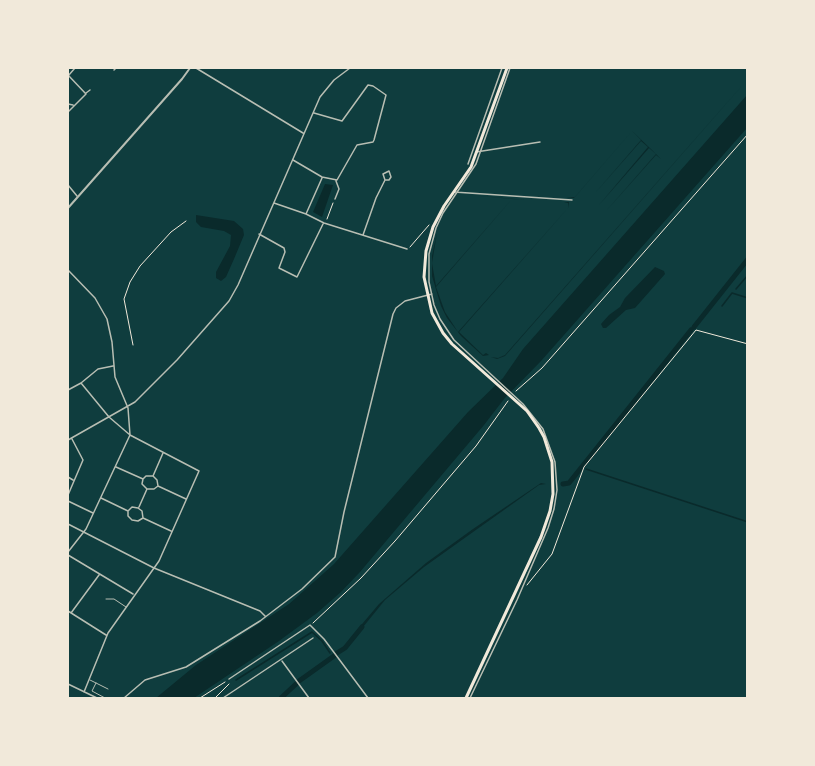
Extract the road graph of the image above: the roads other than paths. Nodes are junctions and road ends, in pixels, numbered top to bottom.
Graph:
1 (75, 68) edge
2 (188, 68) edge
3 (196, 68) edge
4 (350, 68) edge
5 (502, 68) edge
6 (508, 68) edge
7 (68, 75) edge
8 (90, 90) dead end
9 (86, 94) junction
10 (68, 104) edge
11 (74, 105) junction
12 (68, 112) edge
13 (313, 112) junction
14 (304, 133) junction
15 (540, 142) dead end
16 (477, 152) junction
17 (292, 159) junction
18 (468, 164) dead end
19 (322, 177) junction
20 (385, 180) dead end
21 (336, 181) junction
22 (68, 185) edge
23 (456, 192) junction
24 (78, 196) junction
25 (335, 199) road end
26 (572, 200) dead end
27 (273, 203) junction
28 (68, 206) edge
29 (306, 214) junction
30 (324, 223) junction
31 (260, 234) junction
32 (363, 236) junction
33 (408, 249) road end
34 (68, 270) edge
35 (433, 294) junction
36 (427, 295) junction
37 (114, 366) junction
38 (491, 377) junction
39 (81, 383) junction
40 (68, 390) edge
41 (128, 408) junction
42 (109, 417) junction
43 (130, 435) junction
44 (71, 438) junction
45 (68, 440) edge
46 (164, 452) junction
47 (115, 466) junction
48 (153, 476) junction
49 (68, 477) edge
50 (143, 479) junction
51 (74, 480) junction
52 (158, 486) junction
53 (147, 489) junction
54 (68, 495) edge
55 (100, 498) junction
56 (187, 499) junction
57 (68, 501) edge
58 (138, 508) junction
59 (128, 511) junction
60 (94, 513) junction
61 (143, 518) junction
62 (68, 524) edge
63 (172, 531) junction
64 (83, 532) junction
65 (68, 554) edge
66 (154, 568) junction
67 (99, 574) junction
68 (134, 595) junction
69 (106, 599) dead end
70 (126, 607) junction
71 (68, 611) edge
72 (71, 614) junction
73 (265, 617) junction
74 (106, 636) junction
75 (313, 638) dead end
76 (282, 660) junction
77 (229, 679) road end
78 (90, 680) junction
79 (96, 683) junction
80 (68, 684) edge
81 (108, 689) dead end
82 (84, 692) junction
83 (101, 696) junction
84 (105, 698) edge
85 (99, 699) edge
86 (124, 699) edge
87 (223, 699) edge
88 (309, 699) edge
89 (369, 699) edge
90 (468, 699) edge

1 - 7 street
2 - 24 street
3 - 14 street
4 - 13 street
5 - 16 street
6 - 16 main road
7 - 9 street
8 - 9 street
9 - 11 street
10 - 11 street
11 - 12 street
13 - 14 street
13 - 21 street
14 - 17 street
15 - 16 street
16 - 18 street
16 - 23 main road
17 - 19 street
17 - 27 street
19 - 21 street
19 - 29 street
20 - 32 street
21 - 25 street
22 - 24 street
23 - 26 street
23 - 35 street
23 - 36 main road
24 - 28 street
27 - 29 street
27 - 31 street
29 - 30 street
30 - 31 street
30 - 32 street
31 - 41 street
32 - 33 street
34 - 37 street
35 - 36 street
35 - 38 street
36 - 38 main road
36 - 73 street
37 - 39 street
37 - 41 street
38 - 90 main road
39 - 40 street
39 - 42 street
41 - 42 street
41 - 43 street
42 - 43 street
42 - 44 street
43 - 46 street
43 - 47 street
44 - 45 street
44 - 51 street
46 - 48 street
46 - 56 street
47 - 50 street
47 - 55 street
48 - 50 street
48 - 52 street
49 - 51 street
50 - 53 street
51 - 54 street
52 - 53 street
52 - 56 street
53 - 58 street
55 - 59 street
55 - 60 street
56 - 63 street
57 - 60 street
58 - 59 street
58 - 61 street
59 - 61 street
60 - 64 street
61 - 63 street
62 - 64 street
63 - 66 street
64 - 65 street
64 - 66 street
65 - 67 street
66 - 68 street
66 - 73 street
67 - 68 street
67 - 72 street
68 - 70 street
69 - 70 lane
70 - 74 street
71 - 72 street
72 - 74 street
73 - 86 street
74 - 78 street
75 - 76 street
76 - 87 street
76 - 88 street
77 - 89 street
78 - 79 lane
78 - 82 street
79 - 81 lane
79 - 83 lane
80 - 82 street
82 - 85 street
83 - 84 lane
83 - 85 lane

